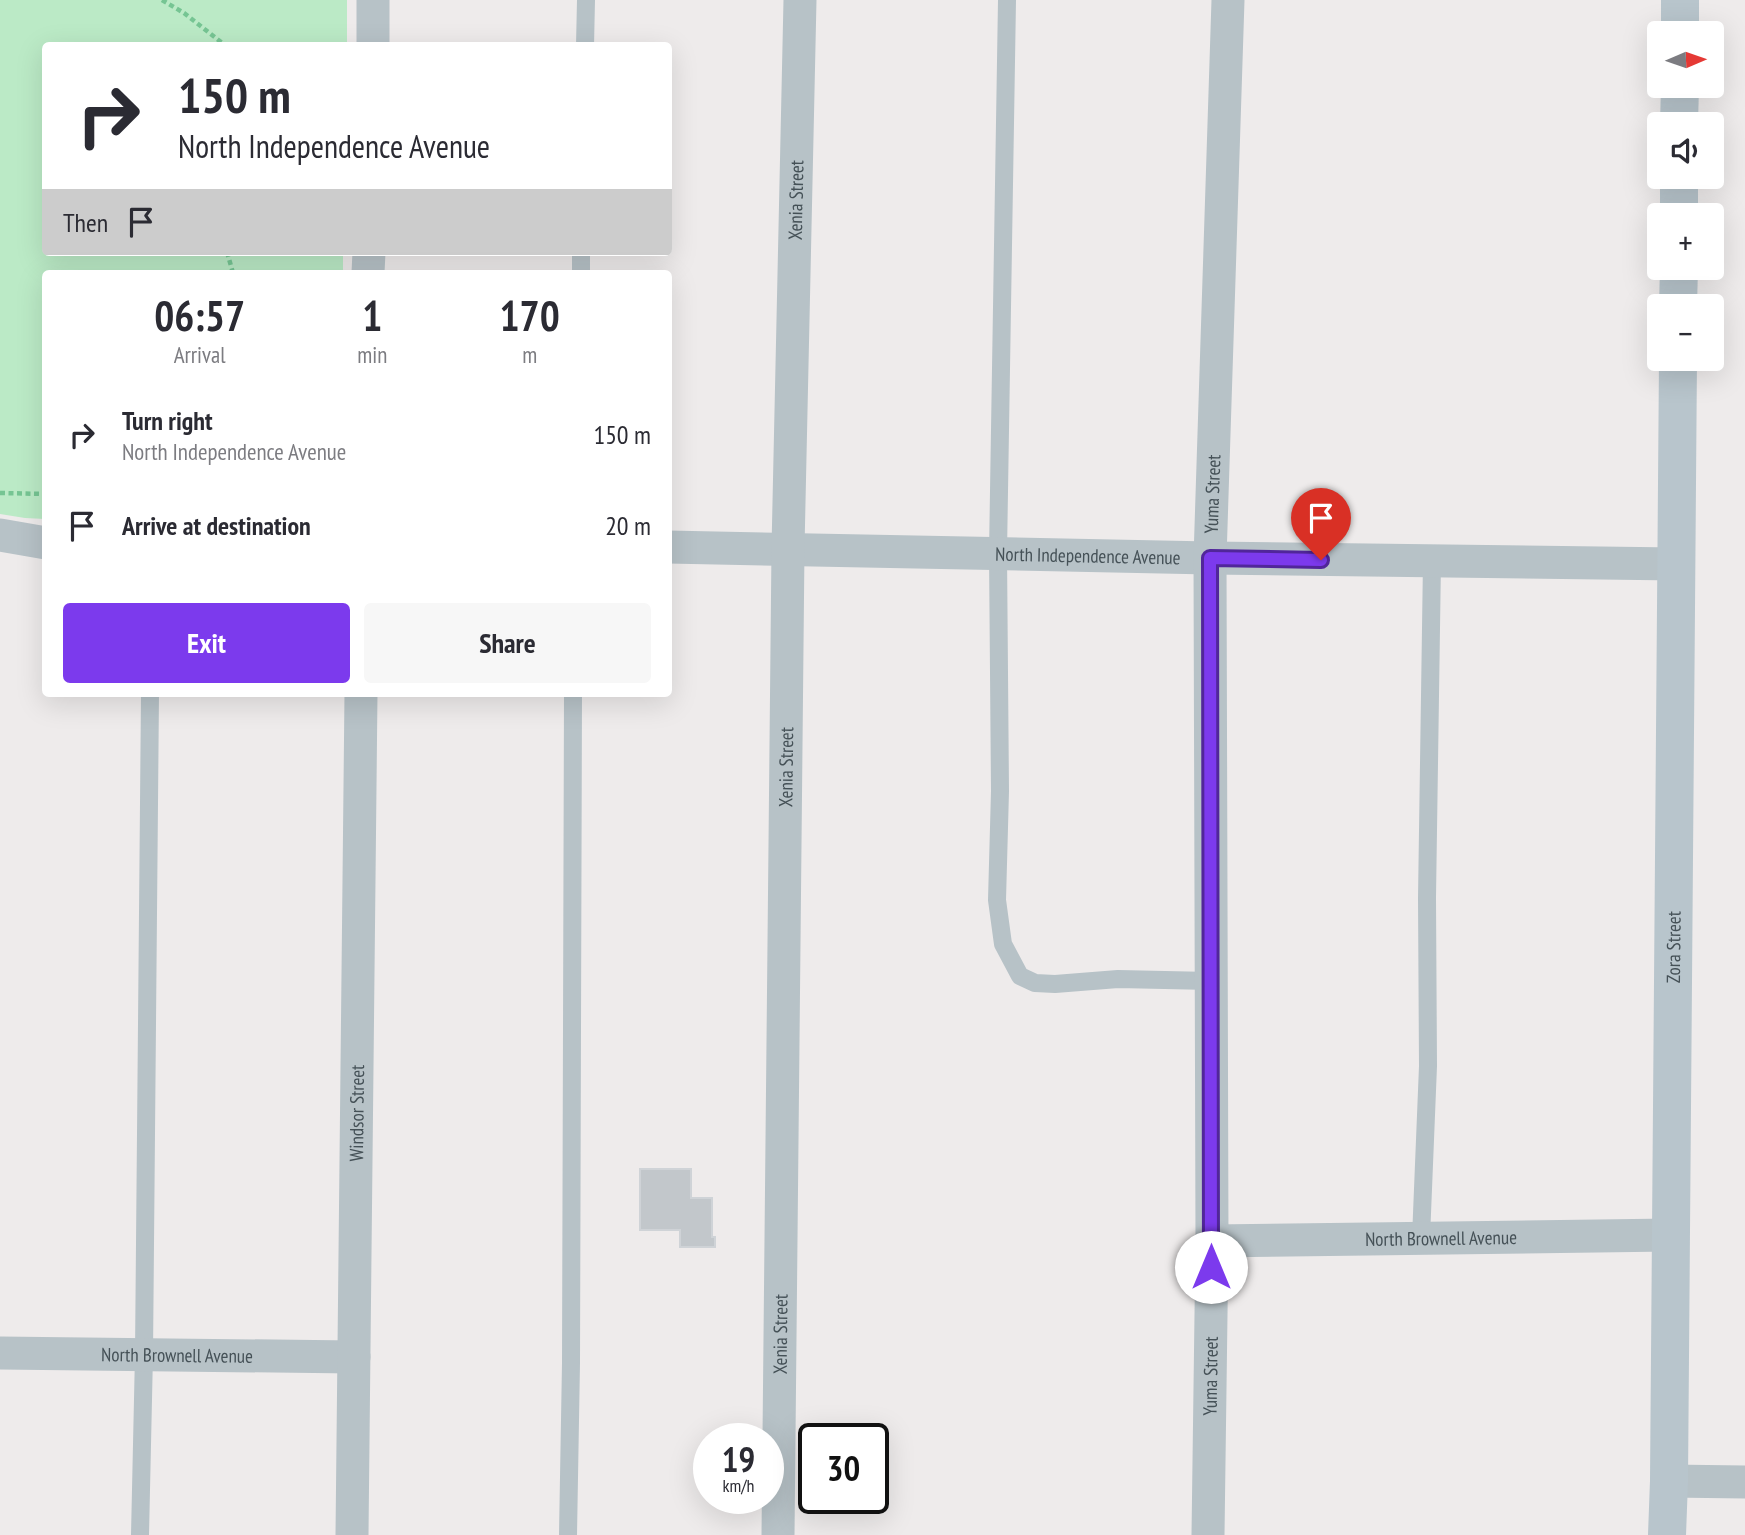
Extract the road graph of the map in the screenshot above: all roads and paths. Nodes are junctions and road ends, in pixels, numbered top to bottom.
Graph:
1 (162, 0) edge
2 (373, 0) edge
3 (586, 0) edge
4 (800, 0) edge
5 (1007, 0) edge
6 (1228, 0) edge
7 (1680, 0) edge
8 (1680, 21) edge
9 (221, 42) edge
10 (373, 42) edge
11 (585, 42) edge
12 (1678, 371) edge
13 (0, 494) edge
14 (42, 494) edge
15 (0, 535) edge
16 (42, 541) edge
17 (672, 547) edge
18 (788, 548) junction
19 (998, 553) junction
20 (1210, 558) junction
21 (1432, 561) junction
22 (1677, 564) junction
23 (150, 697) edge
24 (361, 697) edge
25 (573, 697) edge
26 (1211, 981) junction
27 (1670, 1236) junction
28 (1421, 1238) junction
29 (1212, 1241) junction
30 (0, 1353) edge
31 (144, 1354) junction
32 (354, 1356) junction
33 (1669, 1481) junction
34 (1745, 1482) edge
35 (140, 1535) edge
36 (352, 1535) edge
37 (568, 1535) edge
38 (778, 1535) edge
39 (1208, 1535) edge
40 (1667, 1535) edge

1 - 9 path
2 - 10 street
3 - 11 lane
4 - 18 street, Xenia Street
5 - 19 lane
6 - 20 street, Yuma Street
7 - 8 main road
12 - 22 main road, Zora Street
13 - 14 path
15 - 16 street
17 - 18 street, North Independence Avenue
18 - 19 street, North Independence Avenue
18 - 38 street, Xenia Street
19 - 20 street, North Independence Avenue
19 - 26 lane
20 - 21 street, North Independence Avenue
20 - 26 street, Yuma Street
21 - 22 street, North Independence Avenue
21 - 28 lane
22 - 27 main road, Zora Street
23 - 31 lane
24 - 32 street, Windsor Street
25 - 37 lane
26 - 29 street, Yuma Street
27 - 28 street, North Brownell Avenue
27 - 33 main road, Zora Street
28 - 29 street, North Brownell Avenue
29 - 39 street, Yuma Street
30 - 31 street, North Brownell Avenue
31 - 32 street, North Brownell Avenue
31 - 35 lane
32 - 36 street, Windsor Street
33 - 34 street
33 - 40 main road, Zora Street

